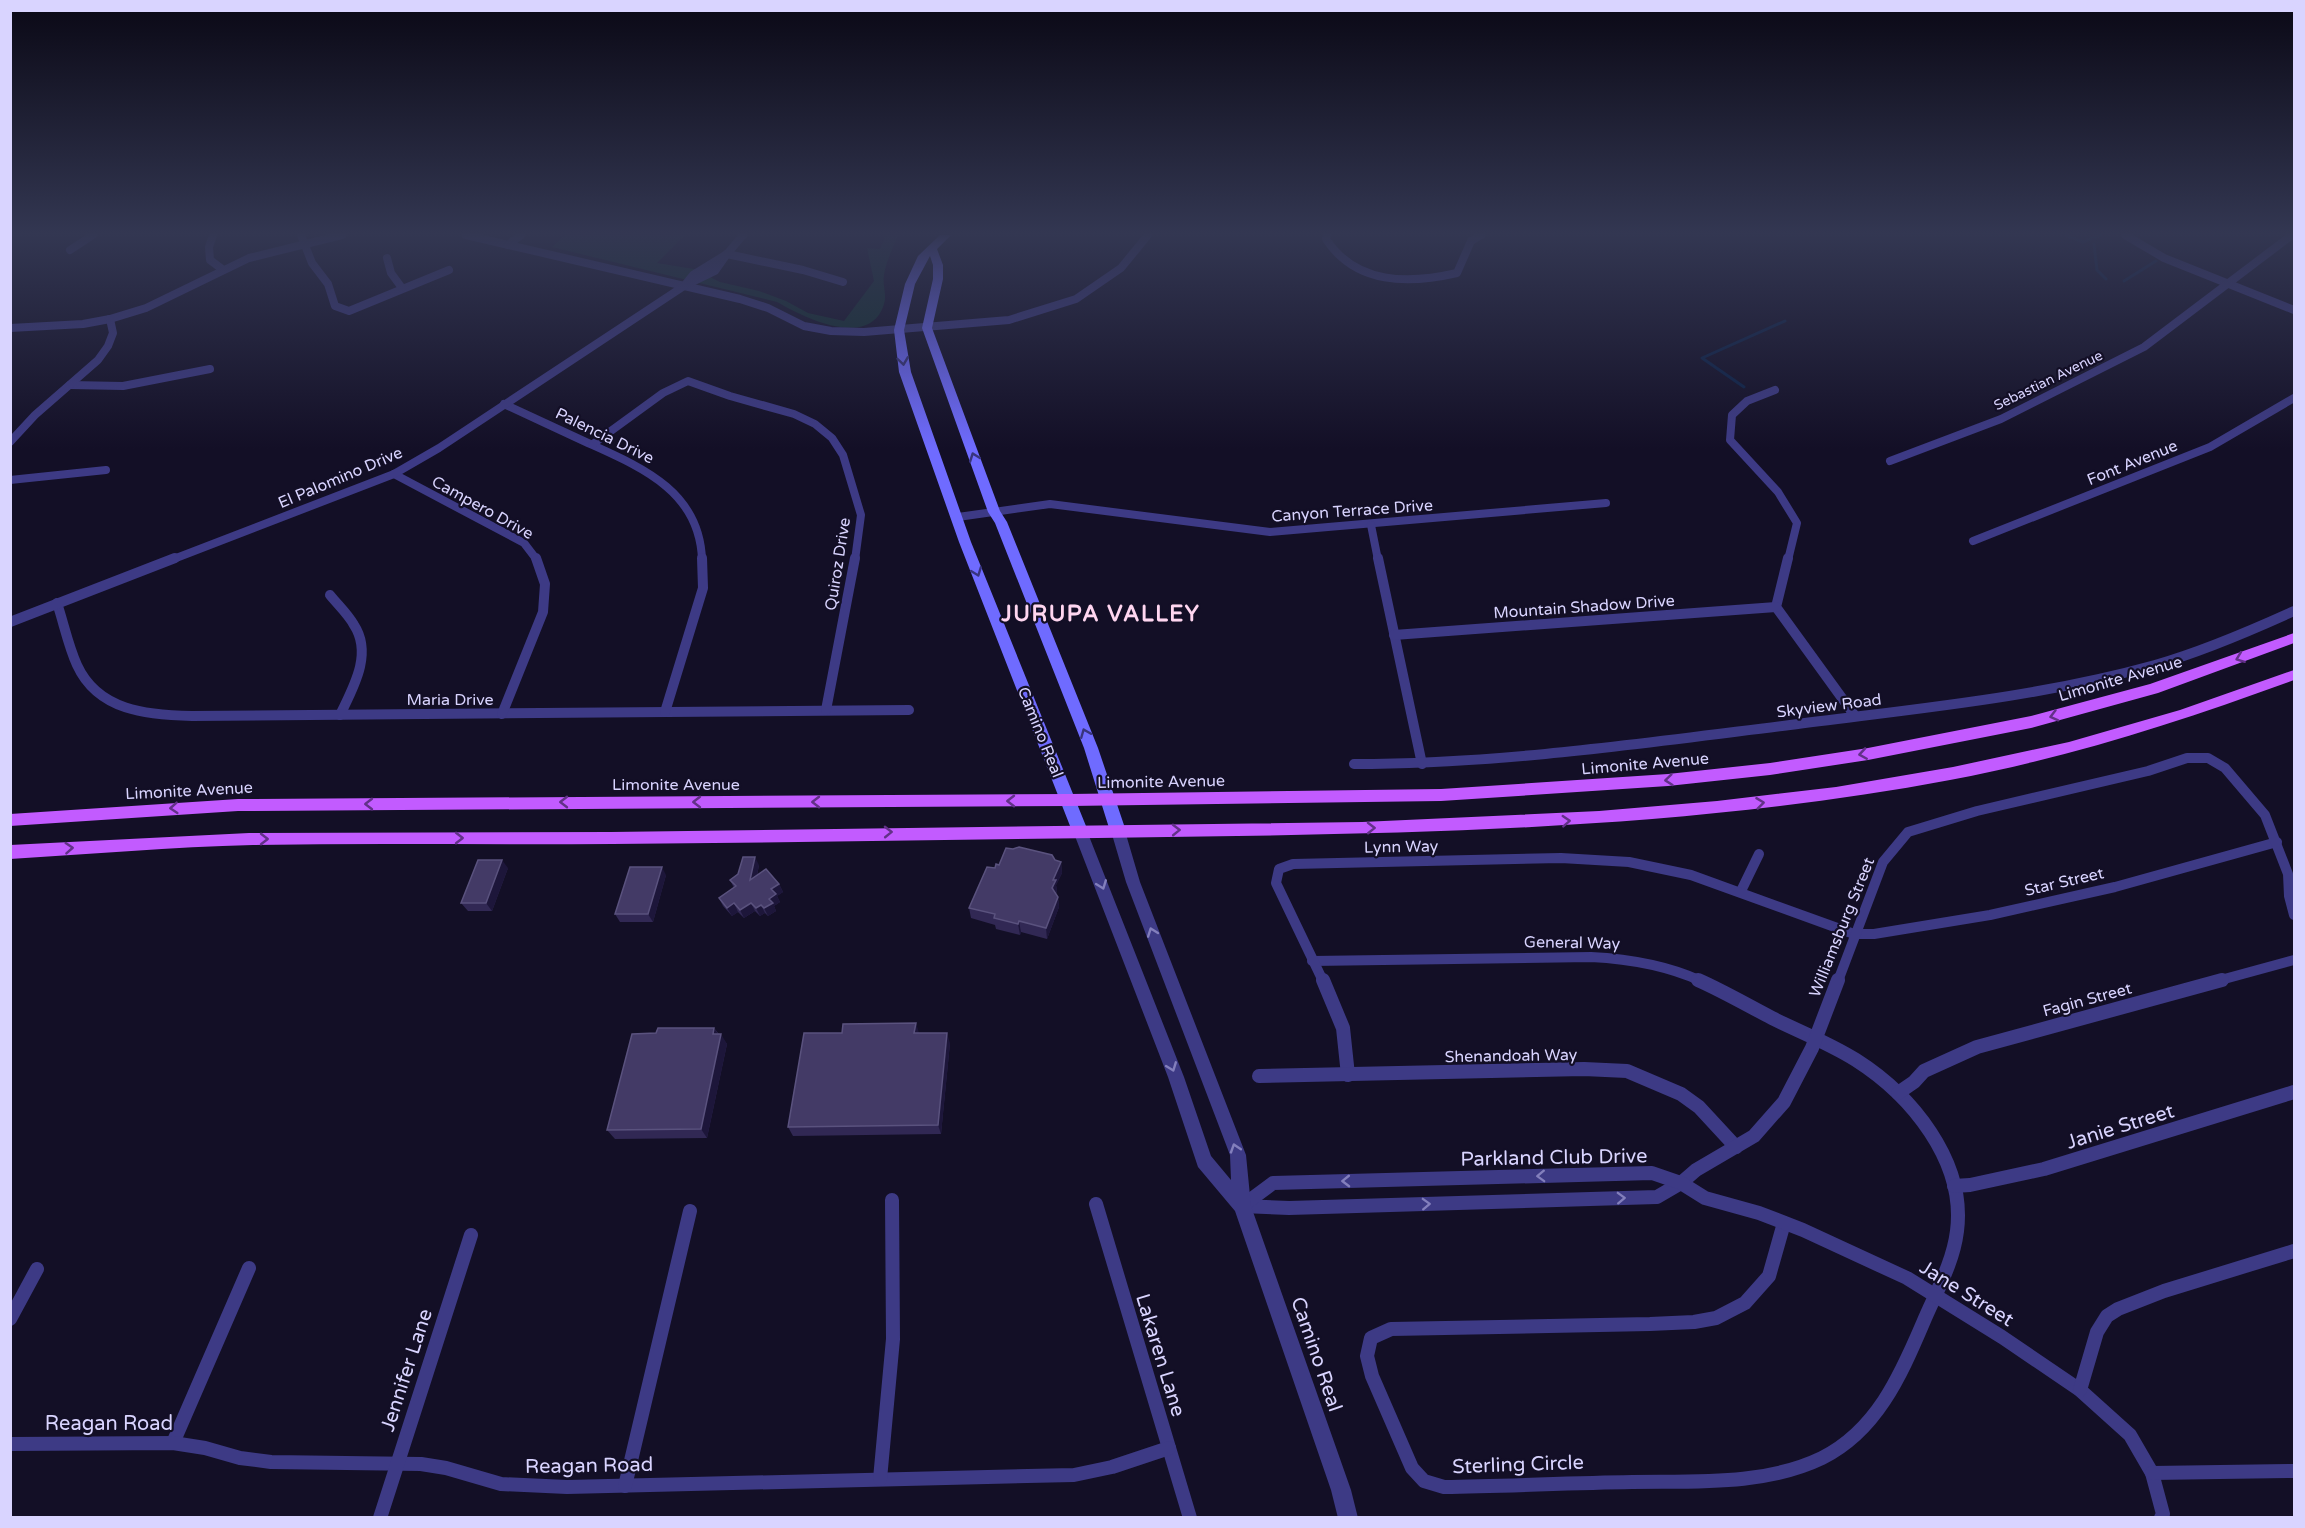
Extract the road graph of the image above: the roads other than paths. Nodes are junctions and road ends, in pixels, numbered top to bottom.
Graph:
1 (149, 306) edge
2 (336, 306) edge
3 (361, 306) edge
4 (653, 306) edge
5 (764, 306) edge
6 (905, 306) edge
7 (932, 306) edge
8 (1054, 306) edge
9 (2197, 306) edge
10 (110, 319) junction
11 (10, 328) edge
12 (927, 328) junction
13 (899, 330) junction
14 (210, 369) dead end
15 (70, 385) junction
16 (1776, 390) dead end
17 (2295, 398) edge
18 (504, 405) junction
19 (10, 442) edge
20 (593, 444) junction
21 (1890, 461) dead end
22 (106, 470) dead end
23 (394, 474) junction
24 (10, 480) edge
25 (1606, 503) dead end
26 (994, 512) junction
27 (958, 517) junction
28 (1371, 525) junction
29 (1973, 541) dead end
30 (330, 595) dead end
31 (57, 603) junction
32 (1776, 607) junction
33 (2295, 610) edge
34 (10, 622) edge
35 (1394, 635) junction
36 (2295, 638) edge
37 (2295, 675) edge
38 (826, 710) junction
39 (909, 710) dead end
40 (665, 712) junction
41 (502, 714) junction
42 (340, 715) junction
43 (1855, 716) junction
44 (1354, 764) dead end
45 (1422, 764) junction
46 (1070, 800) junction
47 (1108, 800) junction
48 (10, 820) edge
49 (1080, 831) junction
50 (1118, 831) junction
51 (2277, 842) junction
52 (10, 852) edge
53 (1759, 854) dead end
54 (1741, 891) junction
55 (2295, 915) edge
56 (1854, 934) junction
57 (2295, 960) edge
58 (1312, 961) junction
59 (1815, 1038) junction
60 (1348, 1075) junction
61 (1259, 1076) dead end
62 (2295, 1092) edge
63 (1898, 1093) junction
64 (1736, 1147) junction
65 (1682, 1183) junction
66 (1954, 1186) junction
67 (892, 1200) dead end
68 (1096, 1204) dead end
69 (1242, 1206) junction
70 (690, 1211) dead end
71 (1784, 1223) junction
72 (471, 1235) dead end
73 (2295, 1251) edge
74 (249, 1268) dead end
75 (37, 1269) dead end
76 (1934, 1295) junction
77 (10, 1319) edge
78 (2080, 1390) junction
79 (173, 1443) junction
80 (10, 1444) edge
81 (1169, 1448) junction
82 (397, 1464) junction
83 (2295, 1471) edge
84 (2152, 1473) junction
85 (880, 1479) junction
86 (626, 1486) junction
87 (380, 1518) edge
88 (1190, 1518) edge
89 (1348, 1518) edge
90 (2161, 1518) edge

1 - 10 street
2 - 3 street
4 - 18 street, El Palomino Drive
5 - 13 street
6 - 13 main road, Camino Real
7 - 12 main road
8 - 12 street
9 - 21 street, Sebastian Avenue
10 - 11 street
10 - 15 street
12 - 13 street
26 -> 12 main road, Camino Real
13 -> 27 main road, Camino Real
14 - 15 street
15 - 19 street
16 - 32 street
17 - 29 street, Font Avenue
18 - 20 street, Palencia Drive
18 - 23 street, El Palomino Drive
20 - 38 street, Quiroz Drive
20 - 40 street, Palencia Drive
22 - 24 street
23 - 31 street, El Palomino Drive
23 - 41 street, Campero Drive
25 - 28 street, Canyon Terrace Drive
26 - 27 street, Canyon Terrace Drive
26 - 28 street, Canyon Terrace Drive
47 -> 26 main road, Camino Real
27 -> 46 main road, Camino Real
28 - 35 street
30 - 42 street
31 - 34 street, El Palomino Drive
31 - 42 street, Maria Drive
32 - 35 street, Mountain Shadow Drive
32 - 43 street
33 - 43 street, Skyview Road
35 - 45 street
36 -> 47 main road, Limonite Avenue
50 -> 37 main road
38 - 39 street, Maria Drive
38 - 40 street, Maria Drive
40 - 41 street, Maria Drive
41 - 42 street, Maria Drive
43 - 45 street, Skyview Road
44 - 45 street, Skyview Road
46 - 47 main road, Limonite Avenue
46 -> 48 main road, Limonite Avenue
46 - 49 main road, Camino Real
47 - 50 main road, Camino Real
49 - 50 main road
52 -> 49 main road
49 -> 69 street, Camino Real
69 -> 50 street, Camino Real
51 - 55 street
51 - 56 street, Star Street
51 - 56 street, Williamsburg Street
53 - 54 street
54 - 56 street, Lynn Way
54 - 58 street, Lynn Way
56 - 59 street, Williamsburg Street
57 - 63 street, Fagin Street
58 - 59 street, General Way
58 - 60 street, Lynn Way
59 - 63 street, General Way
59 - 64 street, Williamsburg Street
60 - 61 street, Shenandoah Way
60 - 64 street, Shenandoah Way
62 - 66 street, Janie Street
63 - 66 street, General Way
64 - 65 street, Williamsburg Street
69 -> 65 street
65 -> 69 street, Parkland Club Drive
65 - 71 street, Jane Street
66 - 76 street, Sterling Circle
67 - 85 street
68 - 81 street, Lakaren Lane
69 - 89 street, Camino Real
70 - 86 street
71 - 76 street, Jane Street
71 - 76 street, Sterling Circle
72 - 82 street, Jennifer Lane
73 - 78 street
74 - 79 street
75 - 77 street
76 - 78 street, Jane Street
78 - 84 street, Jane Street
79 - 80 street, Reagan Road
79 - 82 street, Reagan Road
81 - 85 street, Reagan Road
81 - 88 street, Lakaren Lane
82 - 86 street, Reagan Road
82 - 87 street, Jennifer Lane
83 - 84 street
84 - 90 street, Jane Street
85 - 86 street, Reagan Road

